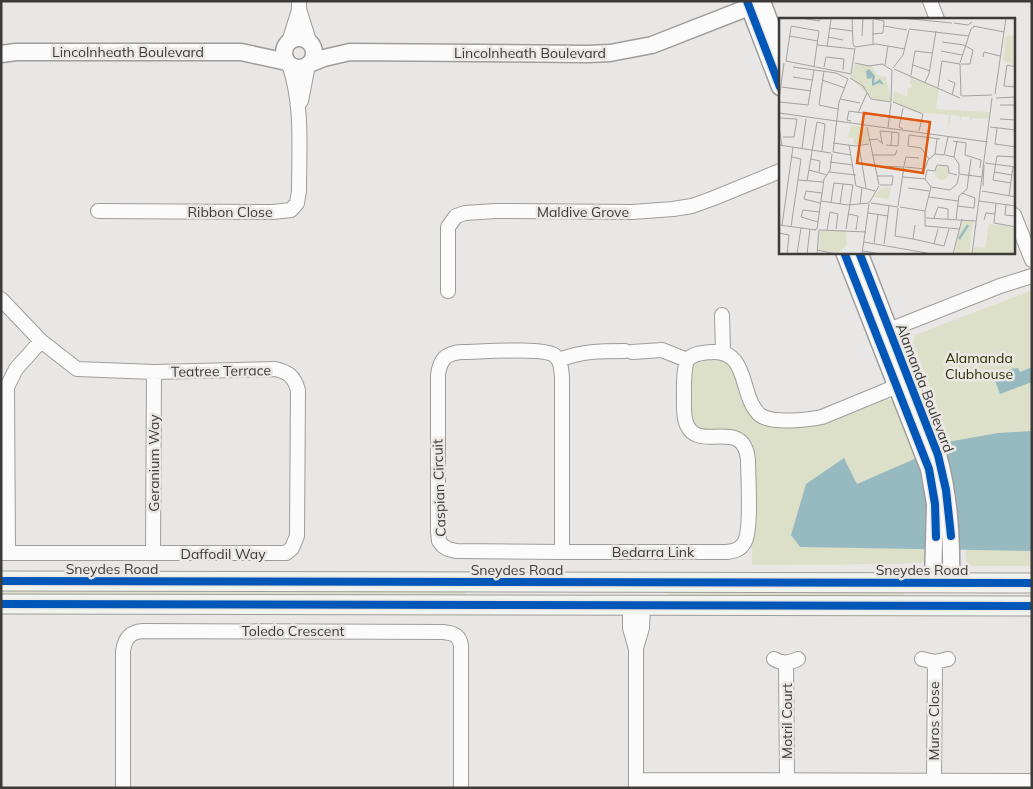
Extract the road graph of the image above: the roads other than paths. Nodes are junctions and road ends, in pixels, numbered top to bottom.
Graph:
1 (930, 1) edge
2 (755, 3) edge
3 (299, 5) edge
4 (937, 18) edge
5 (310, 42) junction
6 (288, 43) junction
7 (779, 48) edge
8 (6, 52) edge
9 (241, 52) junction
10 (350, 52) junction
11 (288, 63) junction
12 (309, 64) junction
13 (779, 84) edge
14 (299, 112) junction
15 (779, 171) edge
16 (98, 211) dead end
17 (1016, 220) edge
18 (845, 254) edge
19 (860, 254) edge
20 (1032, 260) edge
21 (1032, 276) edge
22 (448, 291) dead end
23 (1, 300) edge
24 (722, 316) dead end
25 (882, 332) junction
26 (41, 342) junction
27 (723, 352) junction
28 (559, 360) junction
29 (687, 360) junction
30 (154, 372) junction
31 (903, 383) junction
32 (927, 445) junction
33 (292, 548) joint
34 (562, 552) junction
35 (5, 553) edge
36 (153, 553) junction
37 (1, 581) edge
38 (636, 582) junction
39 (942, 583) junction
40 (1032, 583) edge
41 (1, 604) edge
42 (637, 605) junction
43 (942, 606) junction
44 (1032, 606) edge
45 (786, 660) dead end
46 (935, 660) dead end
47 (787, 780) junction
48 (934, 780) junction
49 (1032, 780) edge
50 (636, 784) edge
51 (123, 788) edge
52 (461, 788) edge

1 - 4 street
2 - 7 street
2 - 10 street, Lincolnheath Boulevard
2 - 13 street
3 - 5 street
3 - 6 street
5 - 6 street
5 - 10 street, Lincolnheath Boulevard
5 - 12 street
6 - 9 street, Lincolnheath Boulevard
6 - 11 street
8 - 9 street, Lincolnheath Boulevard
9 - 11 street, Lincolnheath Boulevard
10 - 12 street, Lincolnheath Boulevard
11 - 12 street
11 - 14 street, Ribbon Close
12 - 14 street, Ribbon Close
14 - 16 street, Ribbon Close
15 - 22 street, Maldive Grove
17 - 20 street
18 - 25 street, Alamanda Boulevard
19 - 25 street, Alamanda Boulevard
21 - 25 street
23 - 26 street, Teatree Terrace
24 - 27 street
25 - 31 street, Alamanda Boulevard
26 - 30 street, Teatree Terrace
26 - 35 street
27 - 29 street
27 - 31 street
28 - 29 street
28 - 34 street
28 - 34 street, Caspian Circuit
29 - 34 street, Bedarra Link
30 - 33 street, Teatree Terrace
30 - 36 street, Geranium Way
31 - 32 street, Alamanda Boulevard
32 - 39 street, Alamanda Boulevard
32 - 39 street, Alamanda Boulevard
33 - 36 street, Daffodil Way
35 - 36 street, Daffodil Way
37 - 38 main road, Sneydes Road
38 - 39 main road, Sneydes Road
38 - 42 main road
39 - 40 main road, Sneydes Road
39 - 43 main road
41 - 42 main road
42 - 43 main road
42 - 50 street
43 - 44 main road
45 - 47 street, Motril Court
46 - 48 street, Muros Close
47 - 48 street
47 - 50 street
48 - 49 street
51 - 52 street, Toledo Crescent

